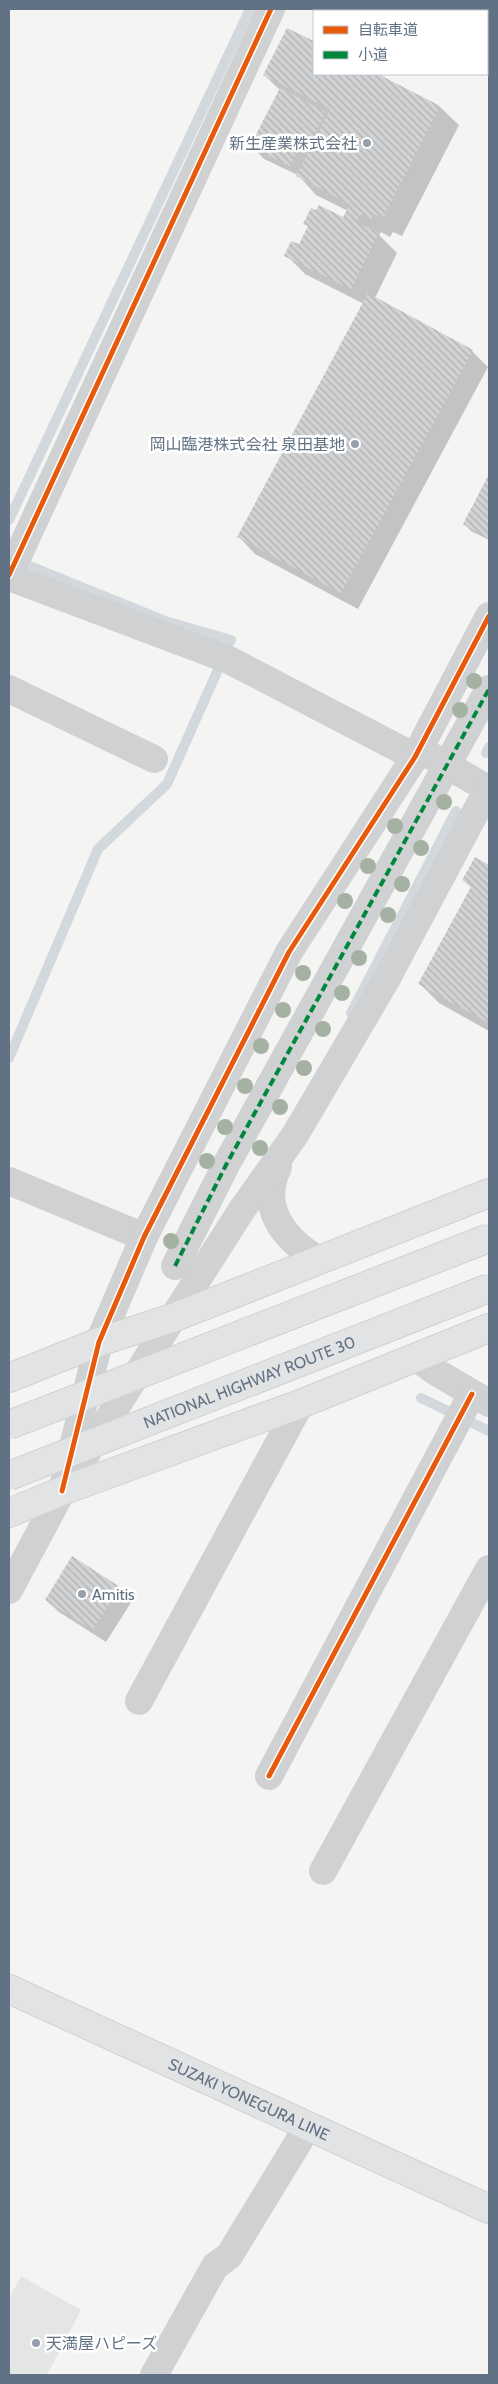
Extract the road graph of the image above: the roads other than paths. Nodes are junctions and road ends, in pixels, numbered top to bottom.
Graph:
1 (271, 9) edge
2 (13, 567) edge
3 (489, 616) edge
4 (9, 689) edge
5 (489, 690) edge
6 (417, 753) junction
7 (154, 759) dead end
8 (448, 766) junction
9 (489, 788) edge
10 (295, 1135) junction
11 (9, 1181) edge
12 (489, 1193) edge
13 (144, 1237) junction
14 (489, 1238) edge
15 (319, 1260) junction
16 (175, 1266) dead end
17 (489, 1288) edge
18 (175, 1317) junction
19 (489, 1328) edge
20 (99, 1342) junction
21 (416, 1357) junction
22 (9, 1378) edge
23 (300, 1404) junction
24 (471, 1407) edge
25 (9, 1425) edge
26 (9, 1476) edge
27 (62, 1491) junction
28 (9, 1513) edge
29 (489, 1570) edge
30 (9, 1590) edge
31 (139, 1701) dead end
32 (269, 1776) dead end
33 (322, 1871) dead end
34 (9, 1989) edge
35 (305, 2125) junction
36 (489, 2209) edge
37 (154, 2375) edge

1 - 2 street
2 - 6 street
3 - 6 street
4 - 7 street
5 - 8 street
6 - 8 street
6 - 13 street
8 - 9 street
8 - 16 street
9 - 10 street
10 - 15 street
10 - 18 street
11 - 13 street
12 - 15 main road
13 - 20 street
14 - 25 main road, bridge
15 - 18 main road
17 - 26 main road, NATIONAL HIGHWAY ROUTE 30, bridge
18 - 20 main road
18 - 27 street
19 - 21 main road
20 - 22 main road
20 - 27 street
21 - 23 main road
21 - 24 street
23 - 27 main road
23 - 31 street
24 - 32 street
27 - 28 main road
27 - 30 street
29 - 33 street
34 - 35 main road, SUZAKI YONEGURA LINE
35 - 36 main road, SUZAKI YONEGURA LINE
35 - 37 street

